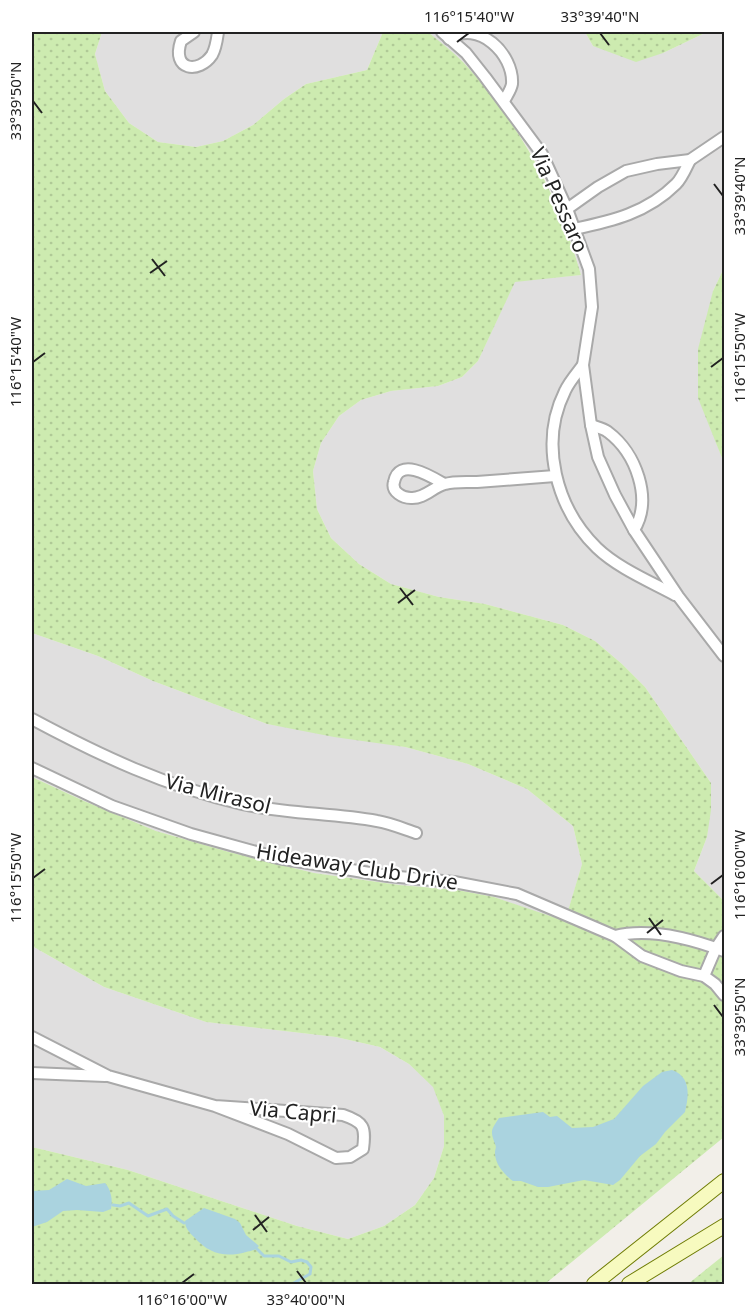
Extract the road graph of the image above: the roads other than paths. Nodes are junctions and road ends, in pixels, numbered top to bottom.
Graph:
1 (194, 32) edge
2 (218, 32) edge
3 (446, 35) edge
4 (504, 101) junction
5 (724, 137) edge
6 (690, 160) junction
7 (567, 209) junction
8 (574, 229) junction
9 (584, 365) junction
10 (591, 425) junction
11 (555, 476) junction
12 (444, 484) dead end
13 (634, 530) junction
14 (678, 596) junction
15 (724, 656) edge
16 (32, 719) edge
17 (32, 768) edge
18 (417, 833) dead end
19 (615, 936) junction
20 (724, 936) edge
21 (720, 950) edge
22 (704, 976) junction
23 (724, 994) edge
24 (32, 1037) edge
25 (32, 1073) edge
26 (108, 1076) junction
27 (215, 1106) junction
28 (724, 1181) edge
29 (724, 1226) edge
30 (594, 1284) edge
31 (629, 1284) edge

1 - 2 street
3 - 4 street, Via Pessaro
3 - 4 street
4 - 7 street, Via Pessaro
5 - 6 street
6 - 7 street
6 - 8 street
7 - 8 street, Via Pessaro
8 - 9 street, Via Pessaro
9 - 10 street, Via Pessaro
9 - 11 street, Via Pessaro
10 - 13 street, Via Pessaro
10 - 13 street
11 - 12 street
11 - 14 street, Via Pessaro
13 - 14 street, Via Pessaro
14 - 15 street, Via Pessaro
16 - 18 street, Via Mirasol
17 - 19 street, Hideaway Club Drive
19 - 21 street, Hideaway Club Drive
19 - 22 street, Hideaway Club Drive
20 - 21 street
21 - 22 street
22 - 23 street, Hideaway Club Drive
24 - 26 street, Via Capri
25 - 26 street, Via Capri
26 - 27 street, Via Capri
27 - 27 street, Via Capri
28 - 30 main road
29 - 31 main road

